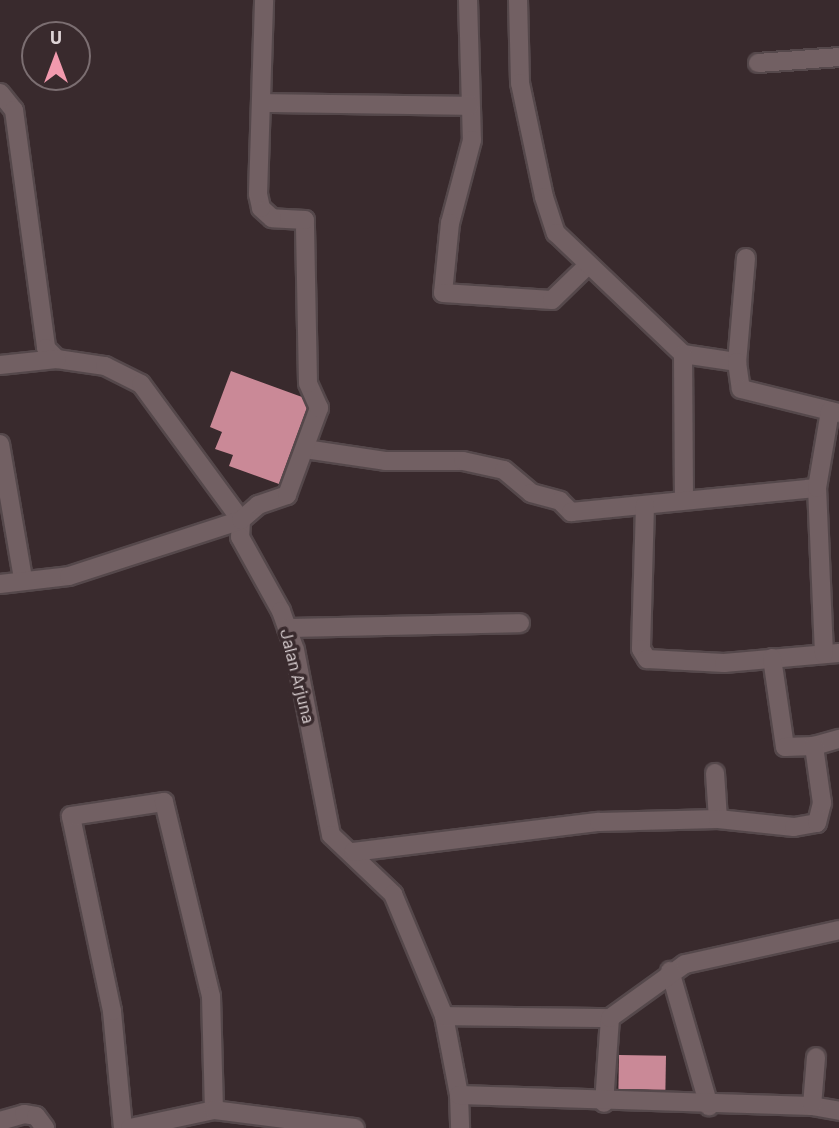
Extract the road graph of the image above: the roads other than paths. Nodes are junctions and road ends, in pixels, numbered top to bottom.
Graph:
1 (264, 0) edge
2 (468, 0) edge
3 (518, 0) edge
4 (839, 57) edge
5 (758, 63) dead end
6 (0, 93) edge
7 (264, 103) junction
8 (470, 106) junction
9 (746, 258) dead end
10 (587, 266) junction
11 (683, 354) junction
12 (57, 359) junction
13 (737, 362) junction
14 (0, 365) edge
15 (834, 412) edge
16 (0, 444) edge
17 (305, 449) junction
18 (817, 488) junction
19 (684, 500) junction
20 (645, 505) junction
21 (241, 520) junction
22 (23, 579) junction
23 (0, 584) edge
24 (520, 623) dead end
25 (287, 628) junction
26 (831, 654) edge
27 (772, 658) junction
28 (839, 739) edge
29 (814, 746) junction
30 (715, 773) dead end
31 (718, 819) junction
32 (353, 852) junction
33 (839, 930) edge
34 (670, 971) junction
35 (444, 1016) junction
36 (610, 1018) junction
37 (816, 1057) dead end
38 (459, 1095) junction
39 (604, 1103) junction
40 (709, 1105) junction
41 (812, 1106) junction
42 (214, 1110) junction
43 (839, 1111) edge
44 (0, 1121) edge
45 (45, 1128) edge
46 (123, 1128) edge
47 (130, 1128) edge
48 (355, 1128) edge
49 (460, 1128) edge

1 - 7 street
2 - 8 street
3 - 10 street
4 - 5 street
6 - 12 street
7 - 8 street
7 - 17 street
8 - 10 street
9 - 13 street
10 - 11 street
11 - 13 street
11 - 19 street
12 - 14 street, Jalan Arjuna
12 - 21 street, Jalan Arjuna
13 - 15 street
15 - 18 street
16 - 22 street
17 - 20 street
17 - 21 street
18 - 19 street
18 - 26 street
19 - 20 street
20 - 27 street
21 - 22 street
21 - 25 street, Jalan Arjuna
22 - 23 street
24 - 25 street
25 - 32 street, Jalan Arjuna
26 - 27 street
27 - 29 street
28 - 29 street
29 - 31 street
30 - 31 street
31 - 32 street
32 - 35 street, Jalan Arjuna
33 - 34 street
34 - 36 street
34 - 40 street
35 - 36 street
35 - 38 street, Jalan Arjuna
36 - 39 street
37 - 41 street
38 - 39 street
38 - 49 street, Jalan Arjuna
39 - 40 street
40 - 41 street
41 - 43 street
42 - 46 street
42 - 47 street
42 - 48 street
44 - 45 street

